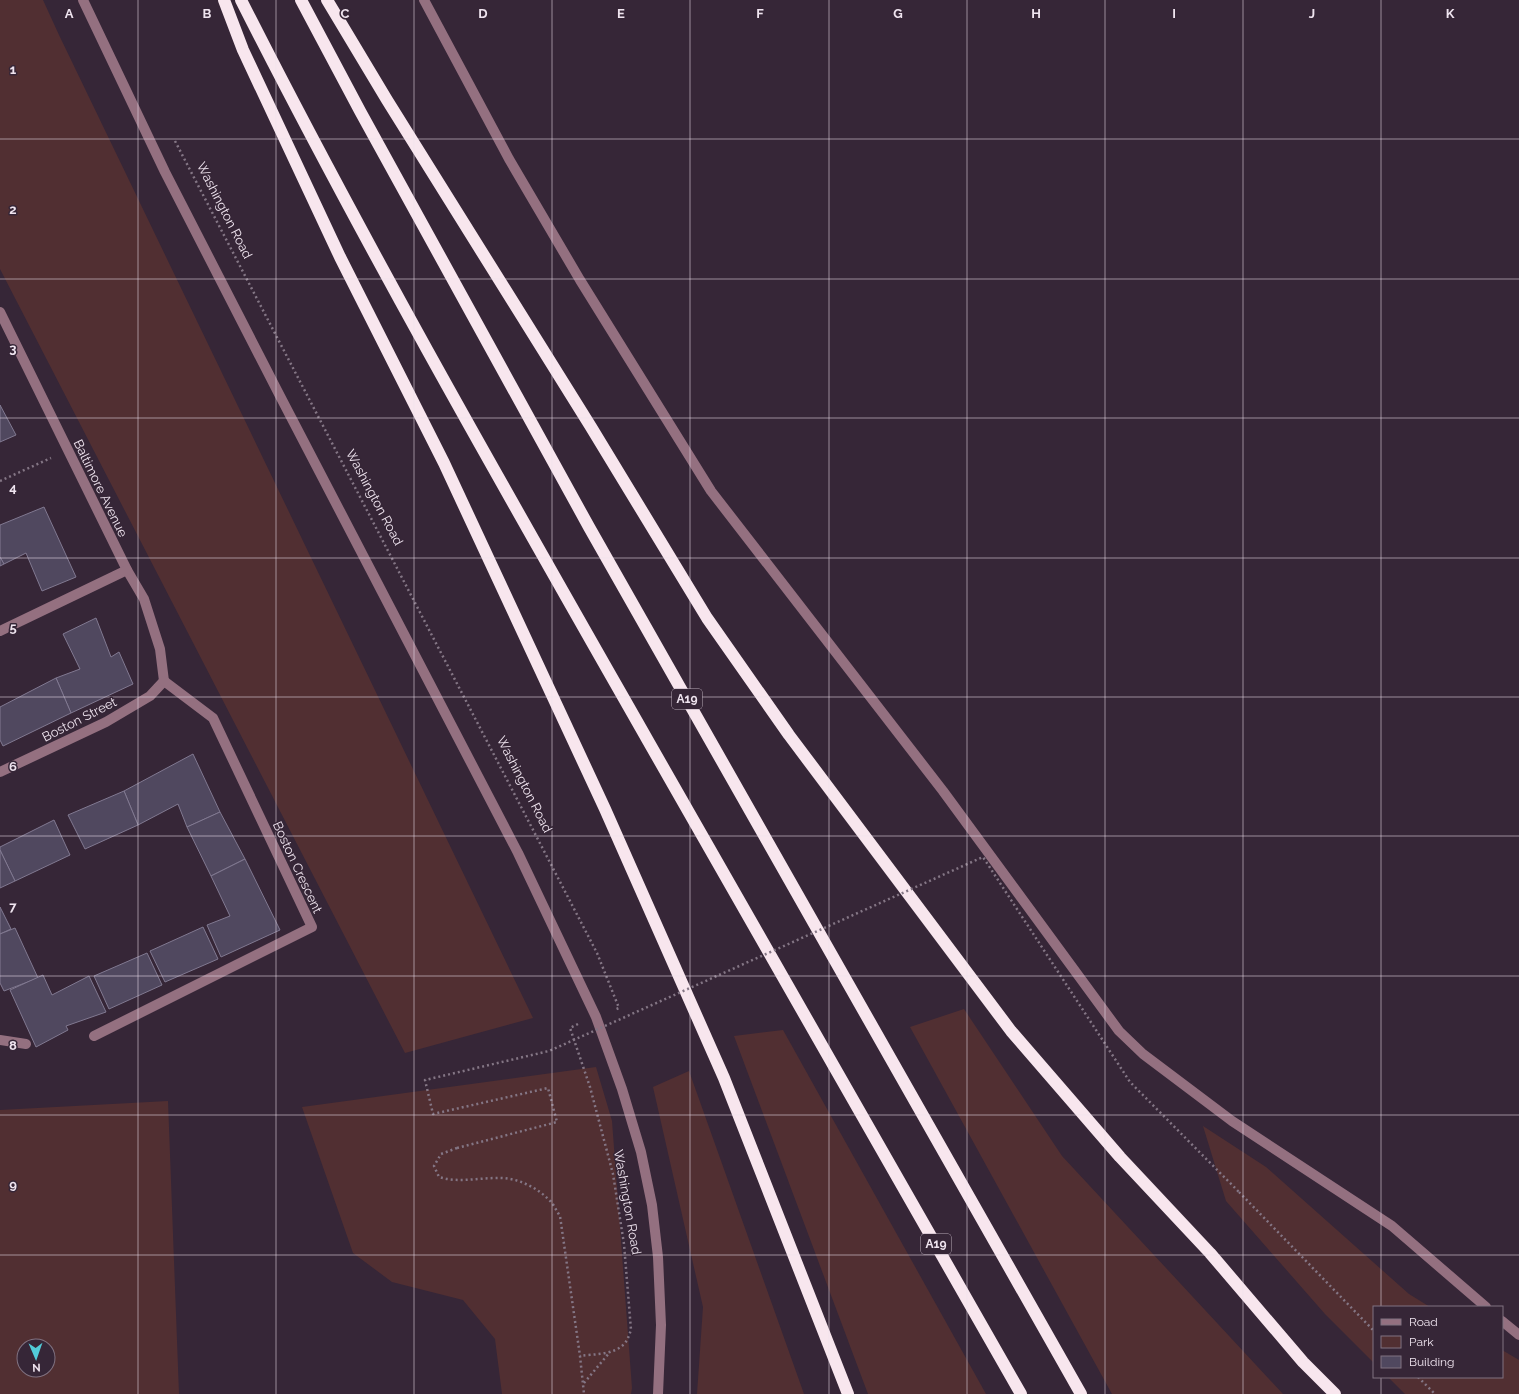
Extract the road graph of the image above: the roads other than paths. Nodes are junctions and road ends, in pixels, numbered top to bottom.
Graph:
1 (83, 0) edge
2 (224, 0) edge
3 (242, 0) edge
4 (301, 0) edge
5 (327, 0) edge
6 (424, 0) edge
7 (0, 312) edge
8 (4, 328) edge
9 (127, 570) junction
10 (0, 631) edge
11 (164, 681) junction
12 (0, 772) edge
13 (94, 1036) dead end
14 (0, 1040) edge
15 (26, 1044) dead end
16 (1485, 1306) edge
17 (1503, 1322) edge
18 (1519, 1335) edge
19 (658, 1394) edge
20 (848, 1394) edge
21 (1021, 1394) edge
22 (1080, 1394) edge
23 (1335, 1394) edge

1 - 19 street, Washington Road
2 - 20 highway
3 - 21 highway, A19
4 - 22 highway, A19
5 - 23 highway
6 - 16 street
7 - 8 street, Baltimore Avenue
8 - 9 street, Baltimore Avenue
9 - 10 street
9 - 11 street, Baltimore Avenue
11 - 12 street, Boston Street
11 - 13 street, Boston Crescent
14 - 15 street
17 - 18 street

